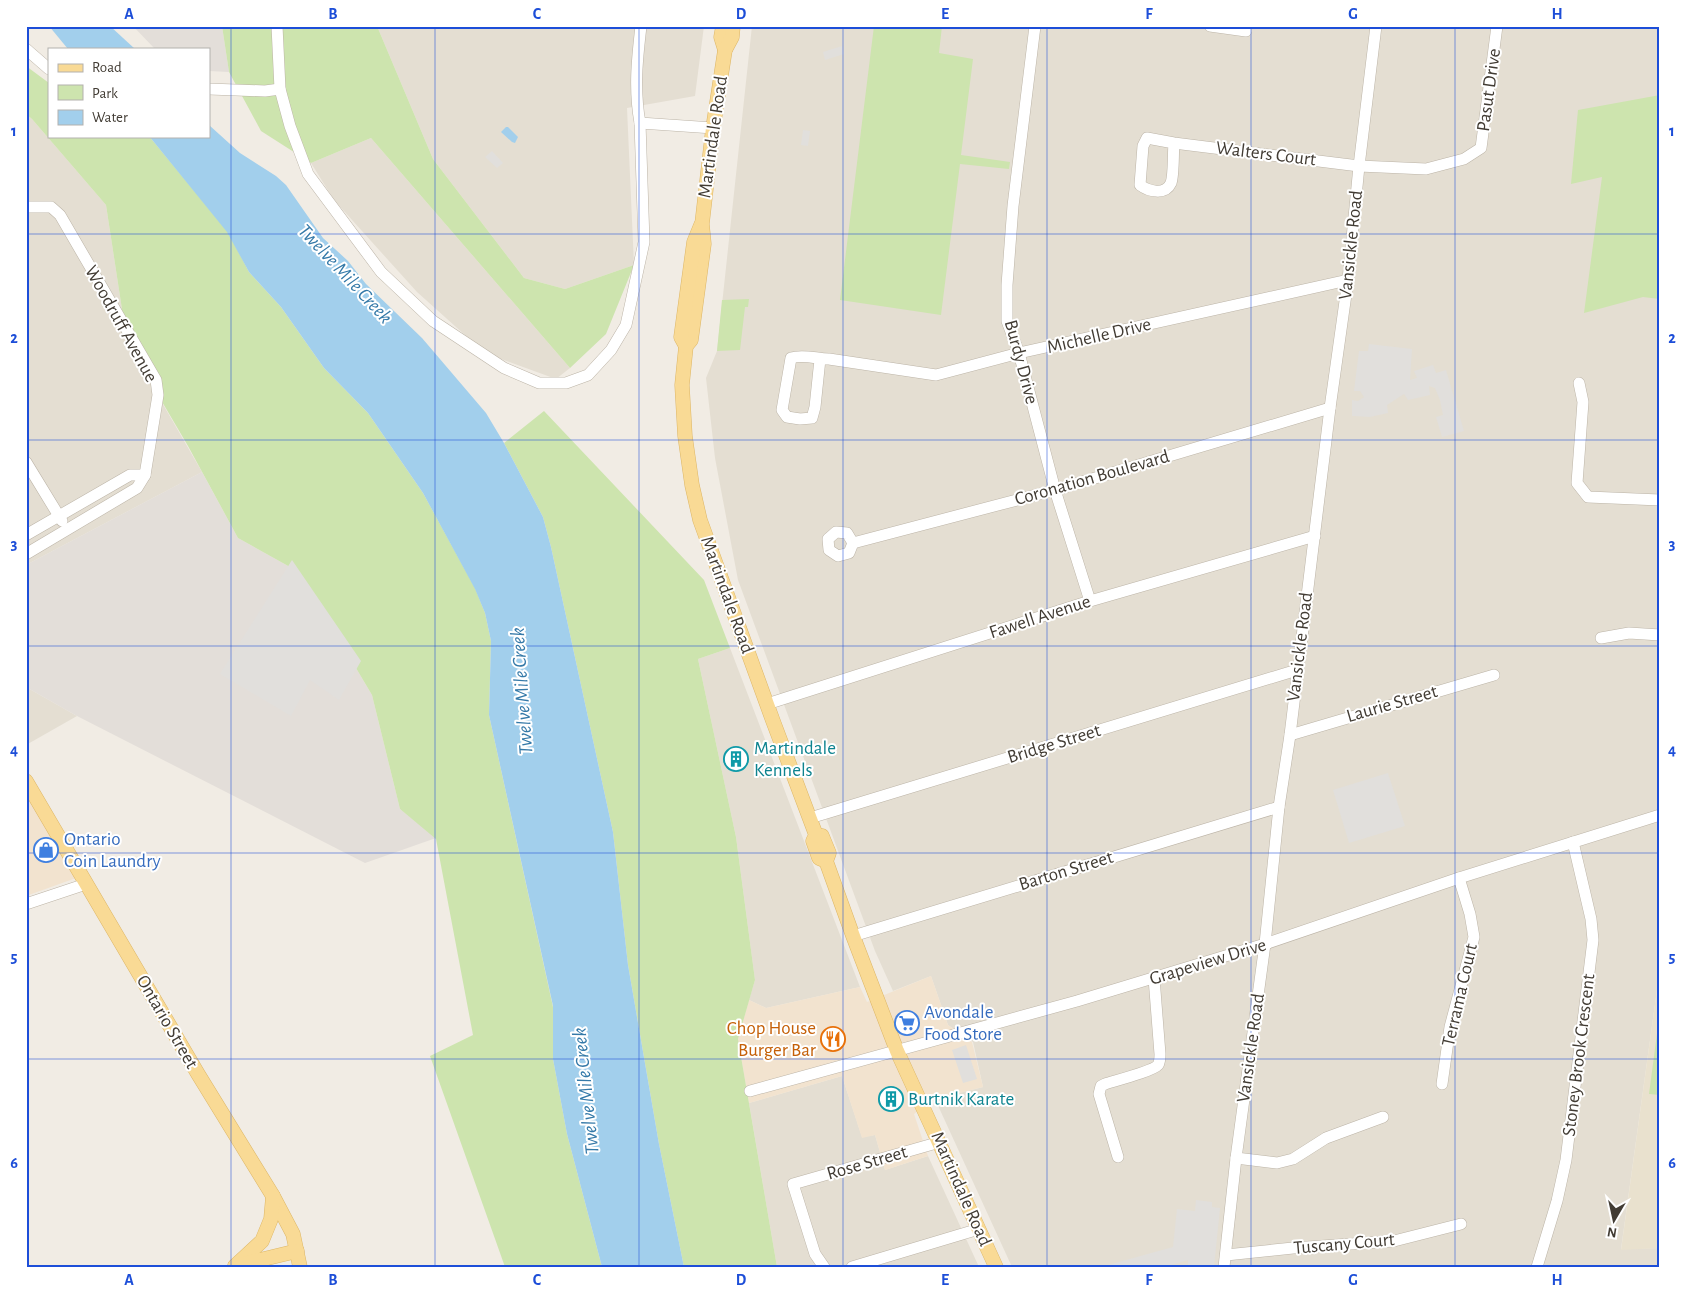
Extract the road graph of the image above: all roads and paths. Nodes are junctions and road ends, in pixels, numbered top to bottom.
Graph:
1 (277, 26) edge
2 (641, 26) edge
3 (723, 26) edge
4 (733, 26) edge
5 (1035, 26) edge
6 (1210, 26) edge
7 (1246, 26) edge
8 (1376, 26) edge
9 (1497, 26) edge
10 (26, 49) edge
11 (726, 50) junction
12 (48, 68) edge
13 (210, 89) edge
14 (280, 89) junction
15 (640, 123) junction
16 (714, 128) junction
17 (1174, 143) junction
18 (1359, 166) junction
19 (26, 207) edge
20 (1348, 280) junction
21 (1019, 353) junction
22 (820, 359) junction
23 (1579, 383) dead end
24 (1330, 408) junction
25 (26, 462) edge
26 (145, 475) junction
27 (1055, 490) junction
28 (1660, 500) edge
29 (58, 516) junction
30 (66, 529) junction
31 (26, 535) edge
32 (1315, 536) junction
33 (853, 543) dead end
34 (26, 554) edge
35 (1090, 600) junction
36 (1660, 635) edge
37 (1601, 638) dead end
38 (1298, 670) junction
39 (1494, 675) dead end
40 (767, 704) junction
41 (1290, 735) junction
42 (26, 781) edge
43 (1279, 807) junction
44 (1660, 815) edge
45 (810, 818) junction
46 (1573, 842) junction
47 (1459, 878) junction
48 (86, 884) junction
49 (26, 904) edge
50 (853, 936) junction
51 (1265, 944) junction
52 (1154, 978) junction
53 (898, 1051) junction
54 (1442, 1084) dead end
55 (750, 1091) dead end
56 (1383, 1117) dead end
57 (940, 1142) junction
58 (1118, 1157) dead end
59 (1236, 1158) junction
60 (273, 1196) junction
61 (1461, 1224) dead end
62 (979, 1229) junction
63 (298, 1251) junction
64 (1225, 1261) edge
65 (234, 1266) edge
66 (300, 1267) edge
67 (824, 1267) edge
68 (852, 1267) edge
69 (996, 1267) edge
70 (1537, 1267) edge

1 - 14 street
2 - 15 street
3 - 11 main road, Martindale Road
4 - 11 main road, Martindale Road
5 - 21 street, Burdy Drive
6 - 7 street
8 - 18 street, Vansickle Road
9 - 18 street, Pasut Drive
10 - 12 street
11 - 16 main road, Martindale Road
13 - 14 street
14 - 15 street
15 - 16 street
16 - 40 main road, Martindale Road
17 - 17 street, Walters Court
17 - 18 street, Walters Court
18 - 20 street, Vansickle Road
19 - 26 street, Woodruff Avenue
20 - 21 street, Michelle Drive
20 - 24 street, Vansickle Road
21 - 22 street, Michelle Drive
21 - 27 street, Burdy Drive
22 - 22 street, Michelle Drive
23 - 28 street
24 - 27 street, Coronation Boulevard
24 - 32 street, Vansickle Road
25 - 29 street
26 - 29 street
26 - 30 street
27 - 33 street, Coronation Boulevard
27 - 35 street, Burdy Drive
29 - 30 street
29 - 31 street
30 - 34 street
32 - 35 street, Fawell Avenue
32 - 38 street, Vansickle Road
35 - 40 street, Fawell Avenue
36 - 37 street
38 - 41 street, Vansickle Road
38 - 45 street, Bridge Street
39 - 41 street, Laurie Street
40 - 45 main road, Martindale Road
41 - 43 street, Vansickle Road
42 - 48 main road, Ontario Street
43 - 50 street, Barton Street
43 - 51 street, Vansickle Road
44 - 46 street, Grapeview Drive
45 - 50 main road, Martindale Road
46 - 47 street, Grapeview Drive
46 - 70 street, Stoney Brook Crescent
47 - 51 street, Grapeview Drive
47 - 54 street, Terrama Court
48 - 49 street
48 - 60 main road, Ontario Street
50 - 53 main road, Martindale Road
51 - 52 street, Grapeview Drive
51 - 59 street, Vansickle Road
52 - 53 street, Grapeview Drive
52 - 58 street
53 - 55 street, Grapeview Drive
53 - 57 main road, Martindale Road
56 - 59 street
57 - 62 main road, Martindale Road
57 - 67 street, Rose Street
59 - 64 street, Vansickle Road
60 - 63 main road, Ontario Street
60 - 65 main road
61 - 64 street, Tuscany Court
62 - 68 street
62 - 69 main road, Martindale Road
63 - 65 main road
63 - 66 main road, Ontario Street

